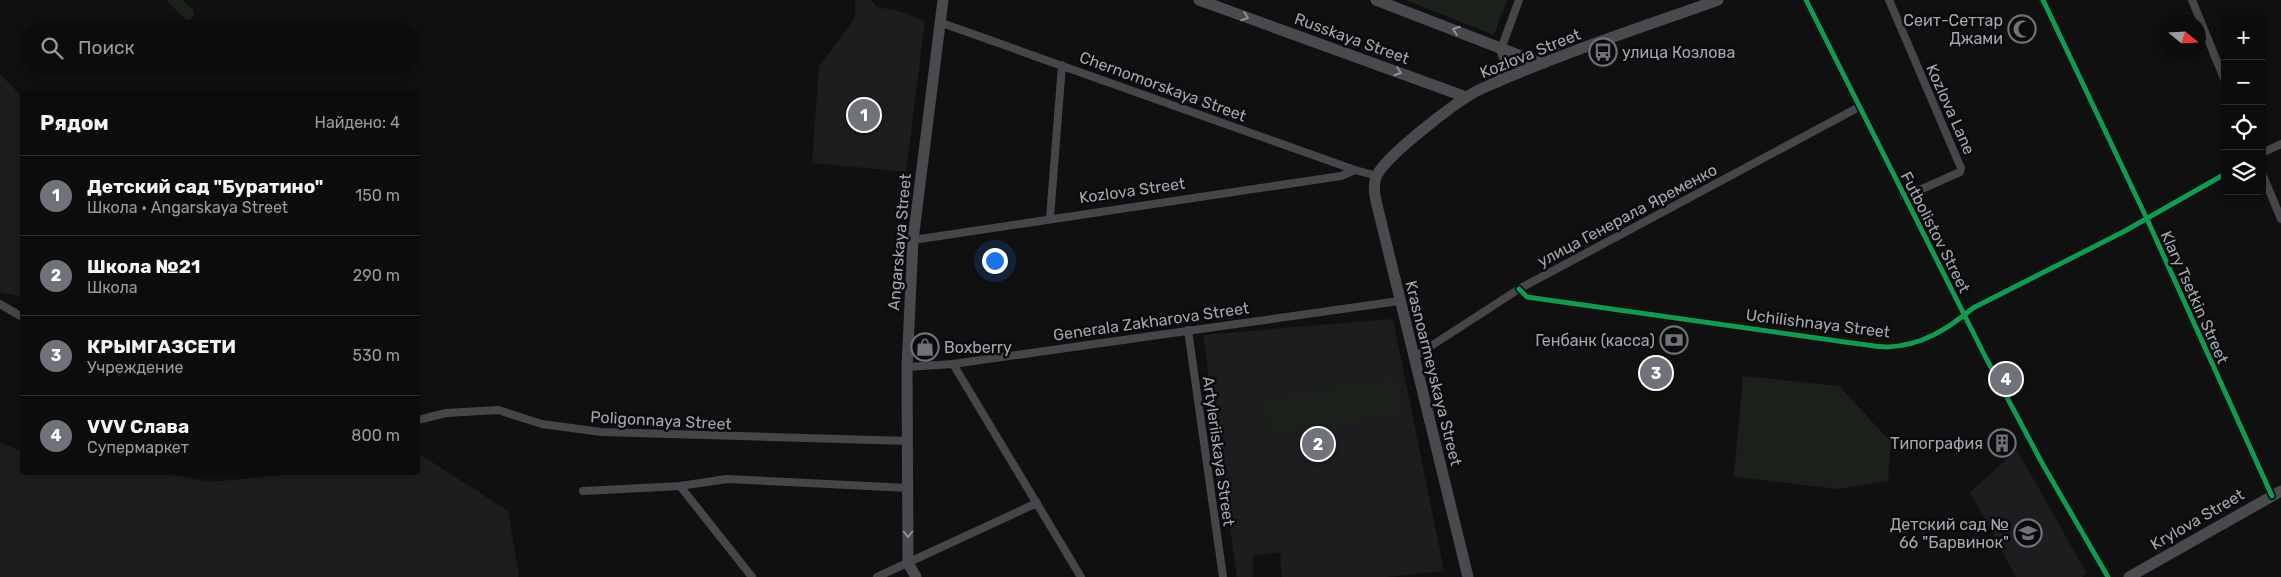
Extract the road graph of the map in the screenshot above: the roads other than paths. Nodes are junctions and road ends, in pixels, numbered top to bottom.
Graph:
1 (943, 0) edge
2 (1199, 0) edge
3 (1376, 0) edge
4 (1519, 0) edge
5 (1718, 0) edge
6 (1806, 0) edge
7 (1889, 0) edge
8 (2043, 0) edge
9 (2192, 0) edge
10 (939, 22) junction
11 (1501, 49) junction
12 (1544, 63) junction
13 (1062, 65) junction
14 (2221, 71) edge
15 (1498, 82) junction
16 (1466, 97) junction
17 (1859, 107) junction
18 (2281, 144) edge
19 (2266, 151) edge
20 (1355, 170) junction
21 (1377, 176) junction
22 (2221, 176) edge
23 (2266, 182) edge
24 (1904, 198) junction
25 (1050, 218) junction
26 (2147, 219) junction
27 (2281, 219) edge
28 (913, 240) junction
29 (1519, 289) junction
30 (1399, 300) junction
31 (0, 304) edge
32 (20, 316) edge
33 (1965, 316) junction
34 (1188, 330) junction
35 (1414, 357) junction
36 (954, 364) junction
37 (907, 367) junction
38 (420, 420) edge
39 (908, 441) junction
40 (680, 486) junction
41 (908, 488) junction
42 (583, 491) dead end
43 (2277, 493) edge
44 (1038, 502) junction
45 (908, 563) junction
46 (752, 577) edge
47 (877, 577) edge
48 (916, 577) edge
49 (1081, 577) edge
50 (1223, 577) edge
51 (1468, 577) edge
52 (2108, 577) edge
53 (2129, 577) edge

1 - 10 main road, Angarskaya Street
2 -> 16 main road, Russkaya Street
11 -> 3 main road
4 - 11 street
5 - 12 main road, Kozlova Street
6 - 17 street, Futbolistov Street
7 - 24 street, Kozlova Lane
8 - 26 street, Klary Tsetkin Street
9 - 14 street
10 - 13 street, Chernomorskaya Street
10 - 28 main road, Angarskaya Street
11 - 12 main road
11 - 15 main road
12 - 15 main road, Kozlova Street
13 - 20 street, Chernomorskaya Street
13 - 25 street
15 - 16 main road, Kozlova Street
16 - 21 main road, Kozlova Street
17 - 24 street, Futbolistov Street
17 - 29 street, улица Генерала Яременко
18 - 19 street
20 - 21 street, Chernomorskaya Street
20 - 25 street, Kozlova Street
21 - 30 main road, Krasnoarmeyskaya Street
22 - 26 street, Uchilishnaya Street
23 - 27 street
24 - 33 street, Futbolistov Street
25 - 28 street, Kozlova Street
26 - 33 street, Uchilishnaya Street
26 - 43 street, Klary Tsetkin Street
28 - 37 main road, Angarskaya Street
29 - 33 street, Uchilishnaya Street
29 - 35 street, улица Генерала Яременко
30 - 34 street, Generala Zakharova Street
30 - 35 main road, Krasnoarmeyskaya Street
31 - 32 street
33 - 52 street, Futbolistov Street
34 - 36 street, Generala Zakharova Street
34 - 50 street, Artyleriiskaya Street
35 - 51 main road, Krasnoarmeyskaya Street
36 - 37 street, Generala Zakharova Street
36 - 44 street
37 - 39 main road, Angarskaya Street
38 - 39 street, Poligonnaya Street
39 - 41 main road, Angarskaya Street
40 - 41 street
40 - 42 street
40 - 46 street
41 -> 45 main road, Angarskaya Street
43 - 53 main road, Krylova Street
44 - 45 street
44 - 49 street
45 - 47 street
45 - 48 main road

